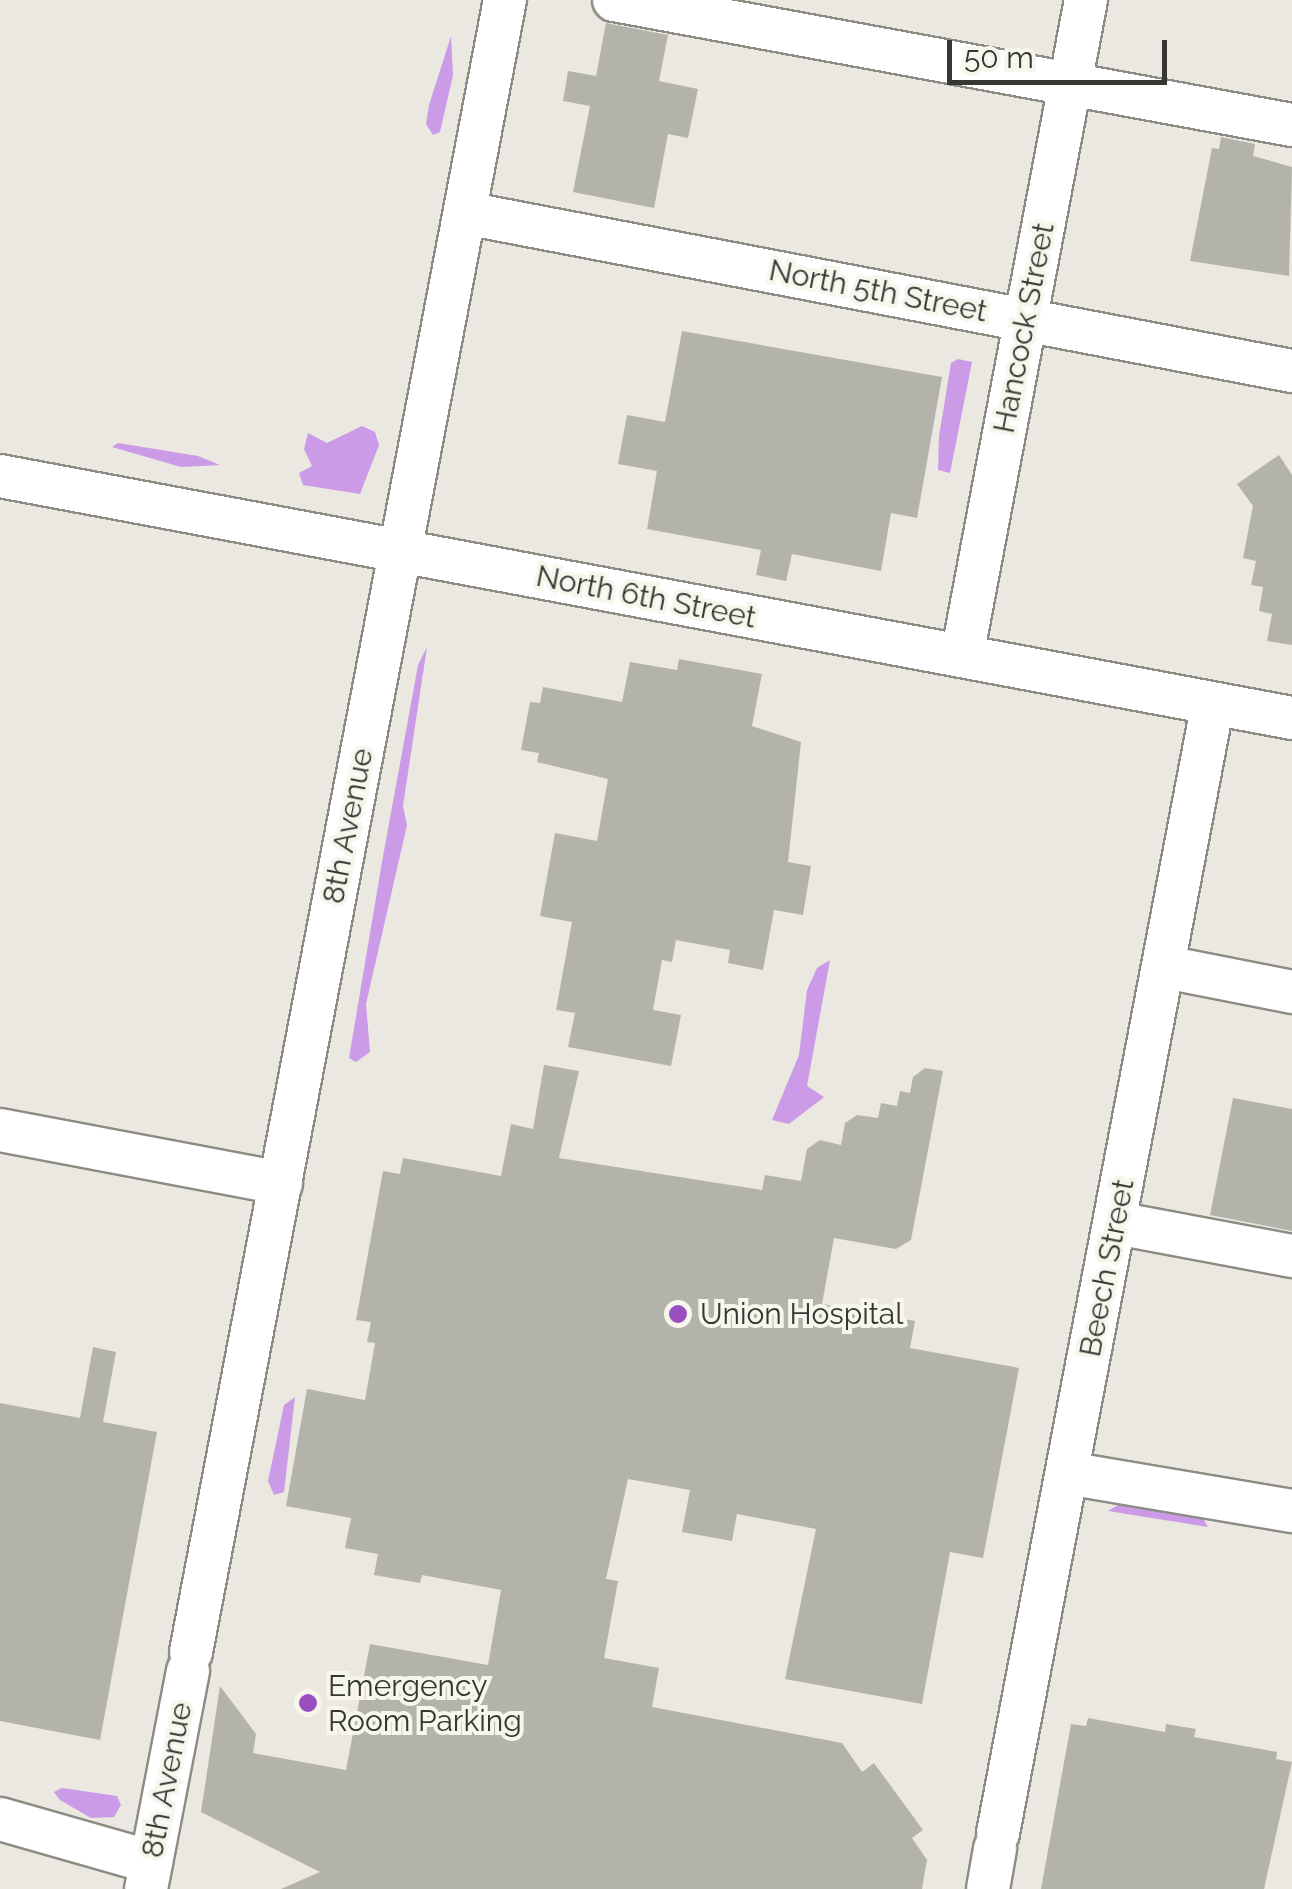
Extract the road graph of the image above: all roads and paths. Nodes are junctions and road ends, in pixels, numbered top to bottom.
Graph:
1 (504, 0) edge
2 (614, 0) edge
3 (1086, 0) edge
4 (1070, 82) junction
5 (1292, 125) edge
6 (464, 213) junction
7 (1026, 319) junction
8 (1292, 372) edge
9 (0, 476) edge
10 (400, 552) junction
11 (962, 656) junction
12 (1212, 703) junction
13 (1292, 718) edge
14 (1165, 967) junction
15 (1292, 992) edge
16 (0, 1130) edge
17 (280, 1182) junction
18 (1116, 1223) junction
19 (1292, 1256) edge
20 (1068, 1473) junction
21 (1292, 1511) edge
22 (0, 1819) edge
23 (994, 1857) edge
24 (149, 1876) edge

1 - 6 street, 8th Avenue
2 - 4 street
3 - 4 street, Hancock Street
4 - 5 street
4 - 7 street, Hancock Street
6 - 7 street, North 5th Street
6 - 10 street, 8th Avenue
7 - 8 street, North 5th Street
7 - 11 street, Hancock Street
9 - 10 street, North 6th Street
10 - 11 street, North 6th Street
10 - 17 street, 8th Avenue
11 - 12 street, North 6th Street
12 - 13 street, North 6th Street
12 - 14 street, Beech Street
14 - 15 street
14 - 18 street, Beech Street
16 - 17 street
17 - 24 street, 8th Avenue
18 - 19 street
18 - 20 street, Beech Street
20 - 21 street
20 - 23 street, Beech Street
22 - 24 street

